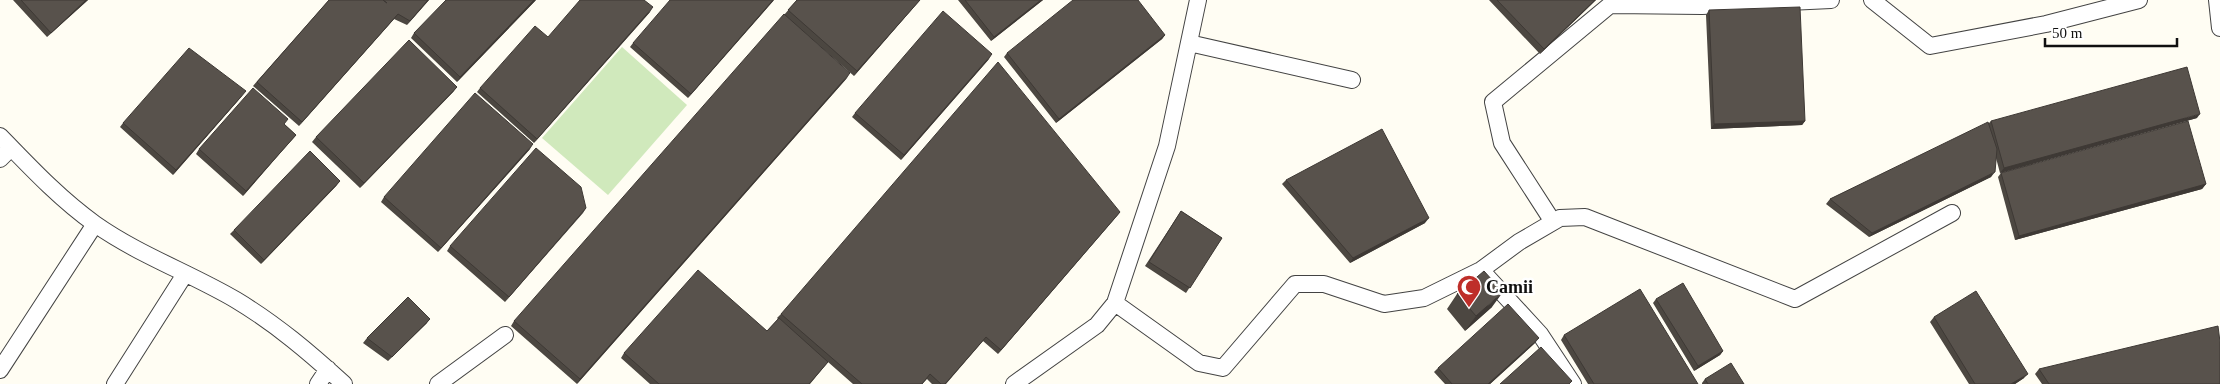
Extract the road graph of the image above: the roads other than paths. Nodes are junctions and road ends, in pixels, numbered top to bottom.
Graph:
1 (1198, 0) edge
2 (1831, 0) edge
3 (1872, 0) edge
4 (2139, 0) edge
5 (2217, 0) edge
6 (1614, 2) edge
7 (2220, 28) edge
8 (1189, 43) junction
9 (1352, 80) dead end
10 (4, 148) edge
11 (1952, 213) dead end
12 (1553, 222) junction
13 (95, 224) junction
14 (1481, 270) junction
15 (185, 274) junction
16 (1115, 303) junction
17 (505, 336) dead end
18 (328, 369) junction
19 (0, 370) edge
20 (115, 384) edge
21 (318, 384) edge
22 (344, 384) edge
23 (438, 384) edge
24 (1014, 384) edge
25 (1573, 384) edge

1 - 8 street
2 - 6 street
3 - 4 street
5 - 7 street
6 - 12 street
8 - 9 street
8 - 16 street
10 - 13 street
11 - 12 street
12 - 14 street
13 - 15 street
13 - 19 street
14 - 16 street
14 - 25 street
15 - 18 street
15 - 20 street
16 - 24 street
17 - 23 street
18 - 21 street
18 - 22 street

